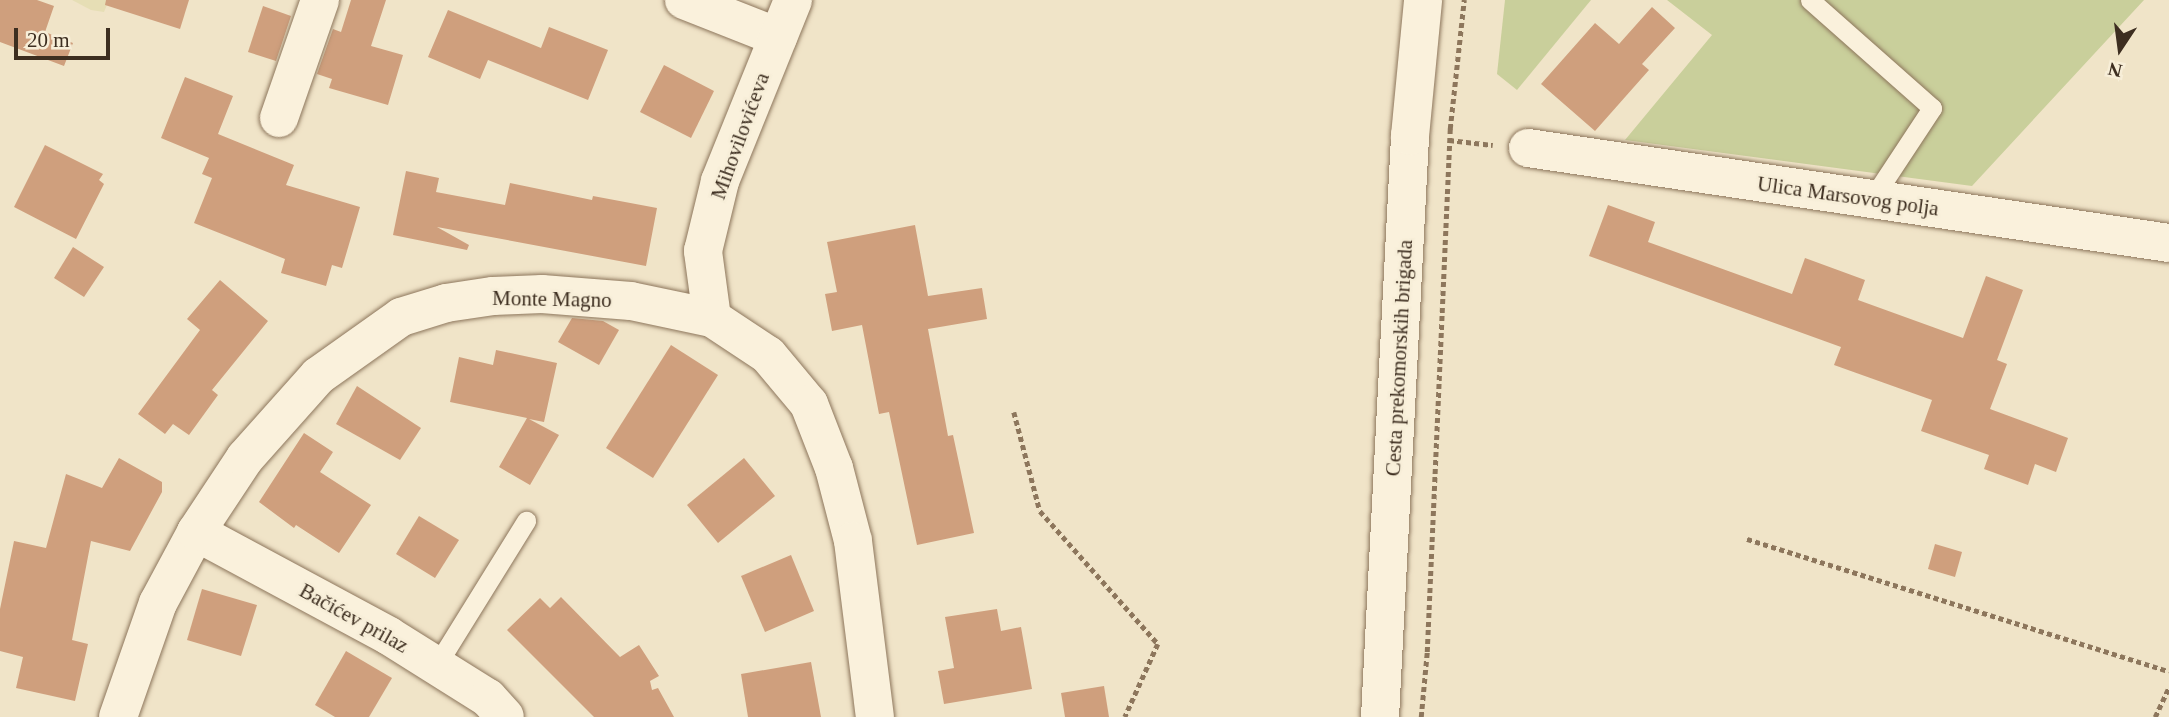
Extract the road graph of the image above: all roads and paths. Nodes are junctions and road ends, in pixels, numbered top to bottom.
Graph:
1 (684, 0) edge
2 (793, 0) edge
3 (1423, 0) edge
4 (1464, 0) edge
5 (1810, 0) edge
6 (319, 2) edge
7 (778, 37) junction
8 (279, 118) dead end
9 (1449, 140) junction
10 (1528, 148) joint
11 (1872, 200) junction
12 (2169, 243) edge
13 (712, 318) junction
14 (1014, 412) dead end
15 (526, 521) dead end
16 (196, 531) junction
17 (1747, 539) dead end
18 (436, 666) junction
19 (2169, 671) edge
20 (2169, 687) edge
21 (118, 717) edge
22 (505, 717) edge
23 (875, 717) edge
24 (1125, 717) edge
25 (1380, 717) edge
26 (1421, 717) edge
27 (2155, 717) edge

1 - 7 street
2 - 7 street, Mihovilovićeva
3 - 25 street, Cesta prekomorskih brigada
4 - 9 path
5 - 11 lane
6 - 8 street
7 - 13 street, Mihovilovićeva
9 - 10 path
9 - 26 path
10 - 11 street, Ulica Marsovog polja
11 - 12 street, Ulica Marsovog polja
13 - 16 street, Monte Magno
13 - 23 street, Monte Magno
14 - 24 path
15 - 18 lane
16 - 18 street, Bačićev prilaz
16 - 21 street, Monte Magno
17 - 19 path
18 - 22 street, Bačićev prilaz
20 - 27 path

